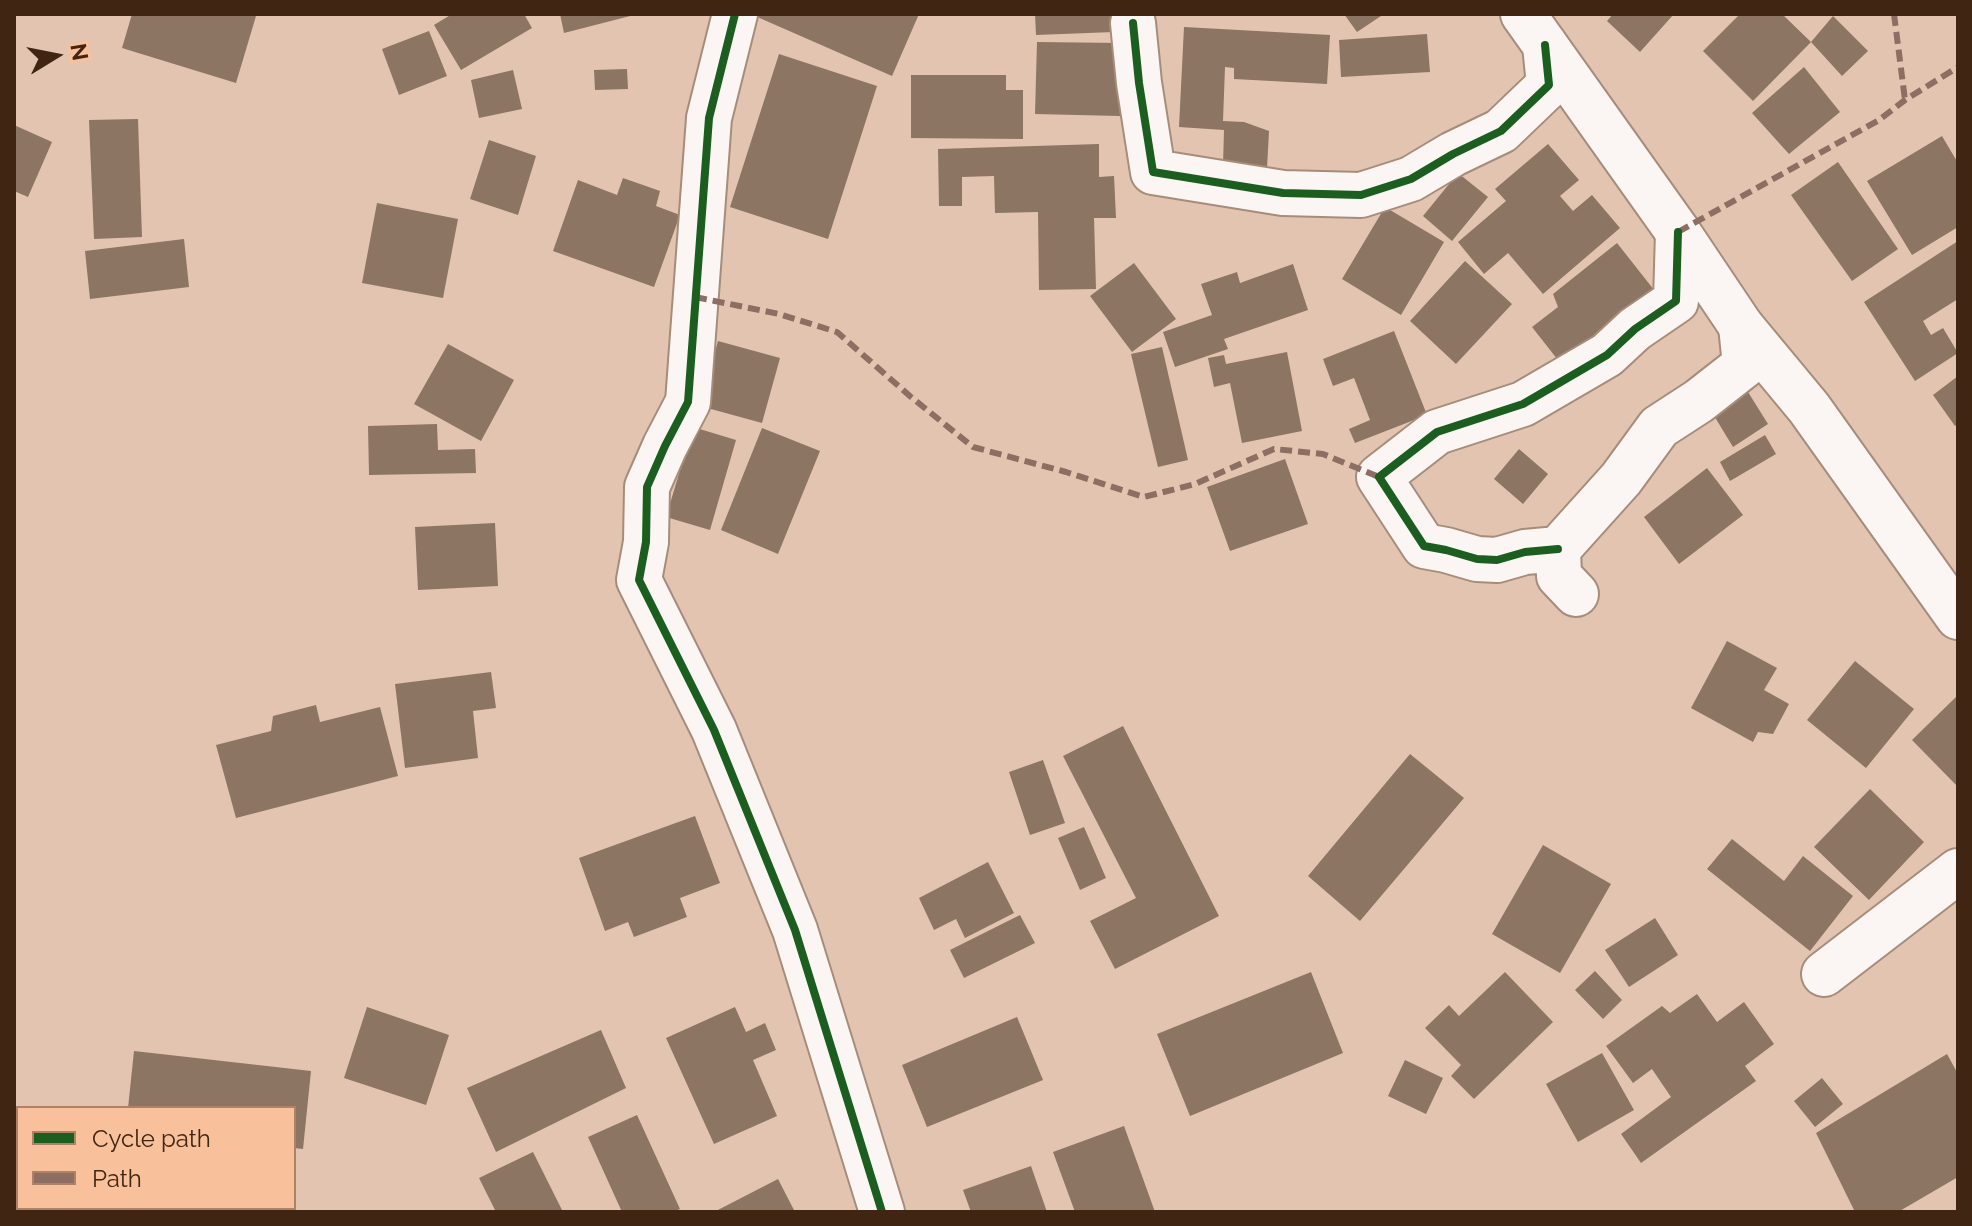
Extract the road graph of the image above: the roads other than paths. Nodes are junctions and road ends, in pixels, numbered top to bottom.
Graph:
1 (735, 14) edge
2 (1133, 23) dead end
3 (1534, 30) edge
4 (1678, 232) junction
5 (1741, 326) junction
6 (1558, 549) junction
7 (1576, 594) dead end
8 (1958, 617) edge
9 (1958, 871) edge
10 (1824, 974) dead end
11 (882, 1212) edge

1 - 11 street
2 - 3 street
3 - 4 street
4 - 5 street
4 - 6 street
5 - 6 street
5 - 8 street
6 - 7 street
9 - 10 street

